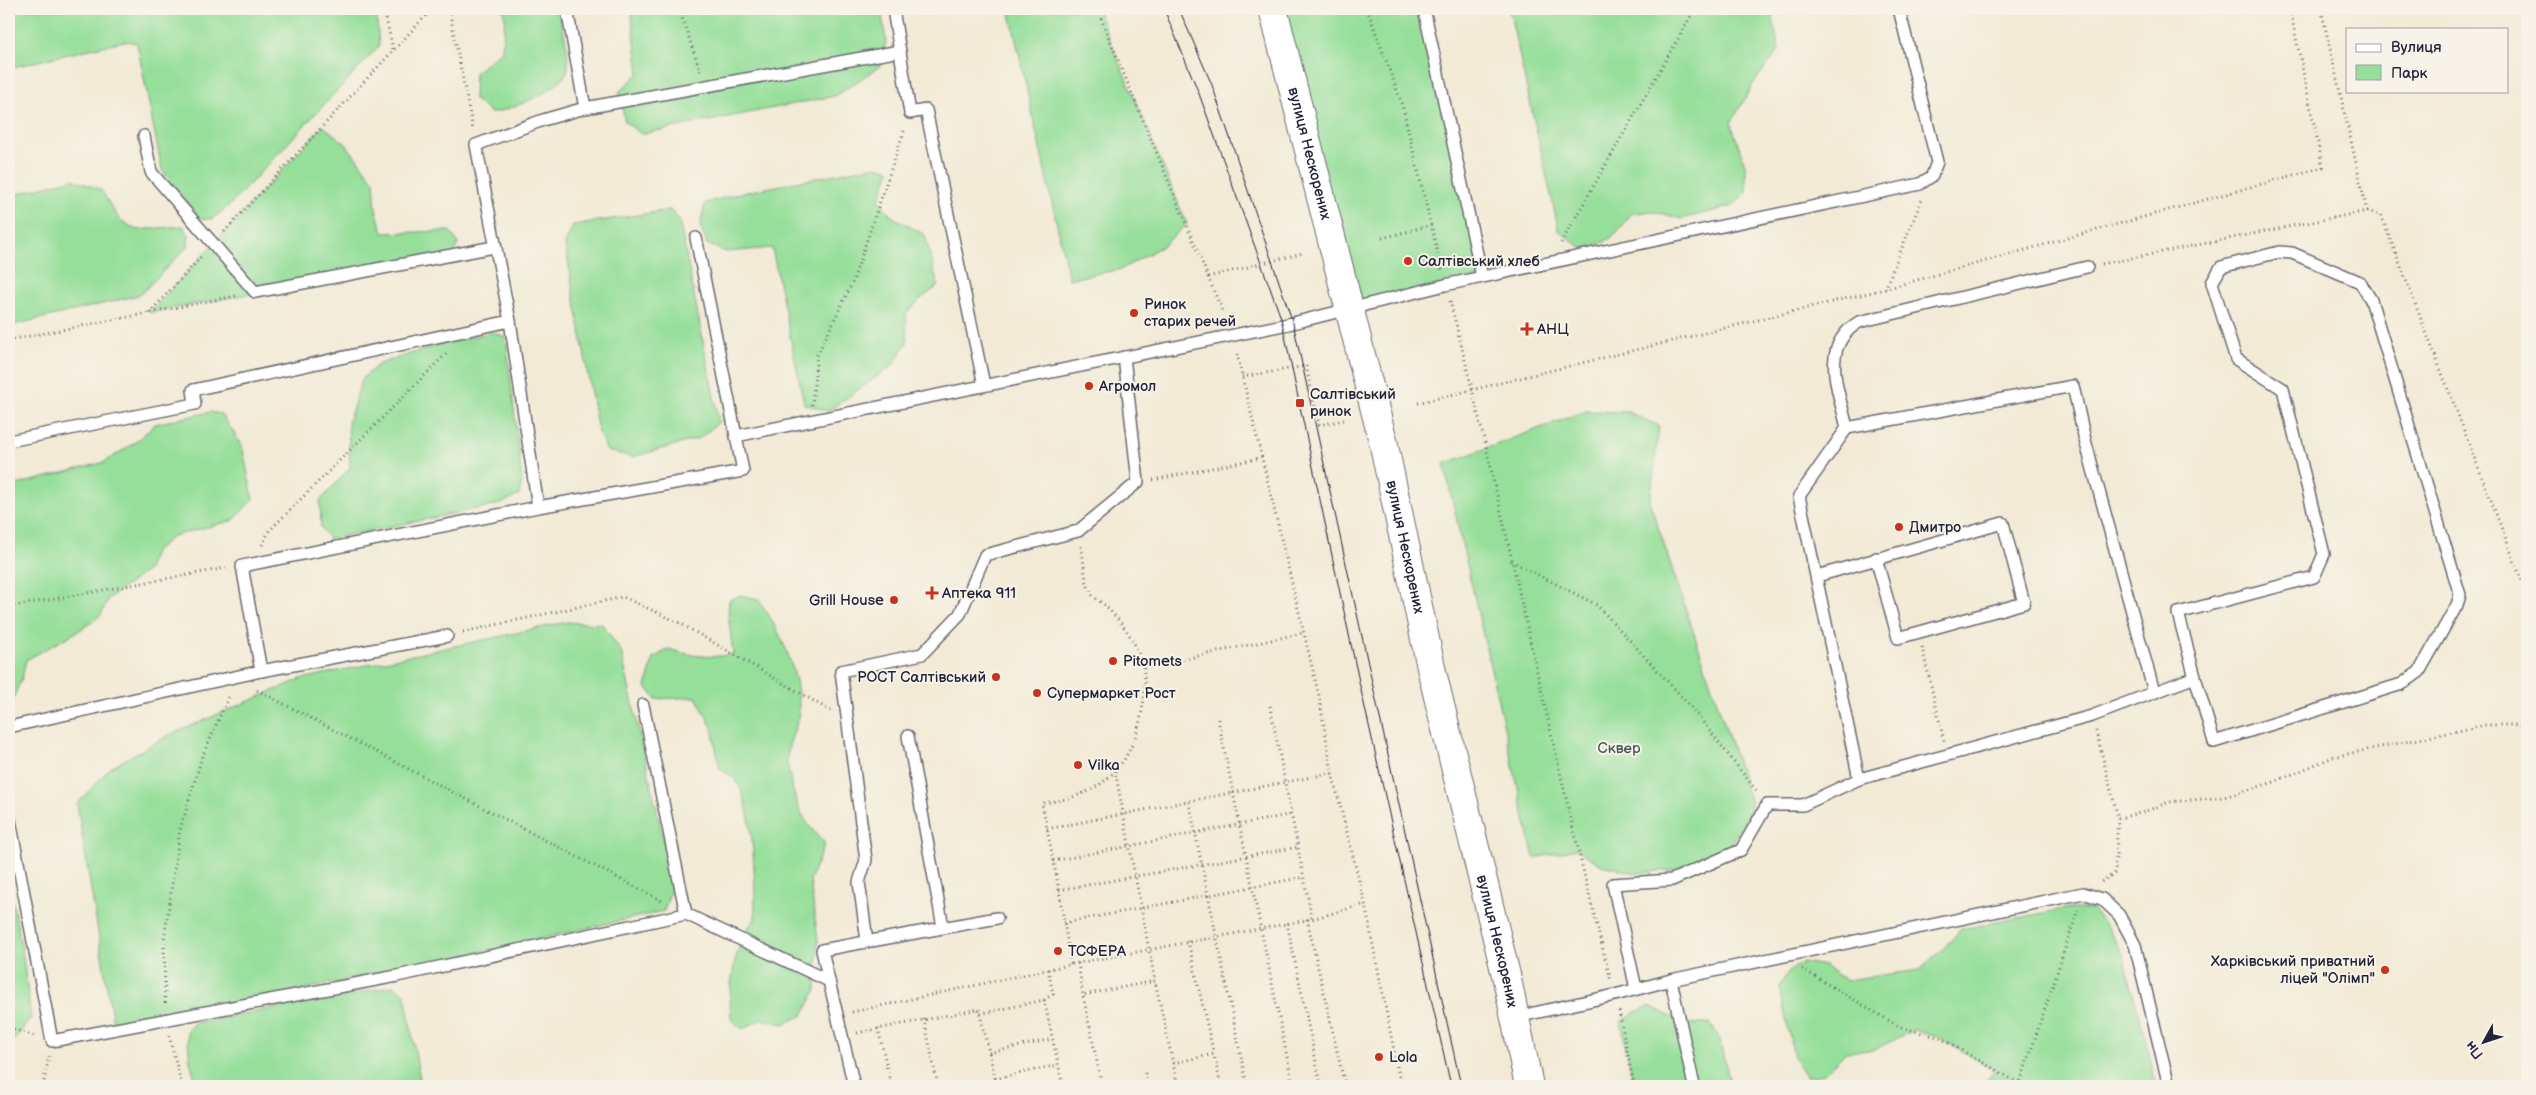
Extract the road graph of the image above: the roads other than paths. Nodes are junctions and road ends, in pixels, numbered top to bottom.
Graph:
1 (567, 9) edge
2 (893, 9) edge
3 (1273, 9) edge
4 (1424, 9) edge
5 (1899, 9) edge
6 (900, 51) junction
7 (586, 108) junction
8 (144, 136) dead end
9 (696, 238) dead end
10 (494, 247) junction
11 (2087, 267) road end
12 (1482, 277) junction
13 (1349, 308) junction
14 (510, 321) junction
15 (1124, 357) junction
16 (984, 385) junction
17 (1847, 428) junction
18 (736, 436) junction
19 (9, 441) edge
20 (538, 507) junction
21 (1876, 558) junction
22 (1817, 576) junction
23 (447, 636) road end
24 (261, 671) junction
25 (2195, 677) junction
26 (2154, 692) junction
27 (643, 705) dead end
28 (9, 728) edge
29 (908, 736) dead end
30 (1859, 779) junction
31 (9, 815) edge
32 (686, 914) junction
33 (997, 918) dead end
34 (943, 928) junction
35 (867, 941) junction
36 (1672, 980) junction
37 (829, 981) junction
38 (1636, 990) junction
39 (1516, 1017) junction
40 (854, 1086) edge
41 (1529, 1086) edge
42 (1694, 1086) edge
43 (2169, 1086) edge

1 - 7 lane
2 - 6 lane
3 - 13 main road, вулиця Нескорених
4 - 12 lane
5 - 12 lane
6 - 7 lane
6 - 16 lane
7 - 10 lane
8 - 10 lane
9 - 18 lane
10 - 14 lane
11 - 17 lane
12 - 13 lane
13 - 15 lane
13 - 39 main road, вулиця Нескорених
14 - 19 lane
14 - 20 lane
15 - 16 lane
15 - 35 lane
16 - 18 lane
17 - 22 lane
17 - 26 lane
18 - 20 lane
20 - 24 lane
21 - 21 lane
21 - 22 lane
22 - 30 lane
23 - 24 lane
24 - 28 lane
25 - 25 lane
25 - 26 lane
26 - 30 lane
27 - 32 lane
29 - 34 lane
30 - 38 lane
31 - 32 lane
32 - 37 lane
33 - 34 lane
34 - 35 lane
35 - 37 lane
36 - 38 lane
36 - 42 lane
36 - 43 lane
37 - 40 lane
38 - 39 lane
39 - 41 main road, вулиця Нескорених

